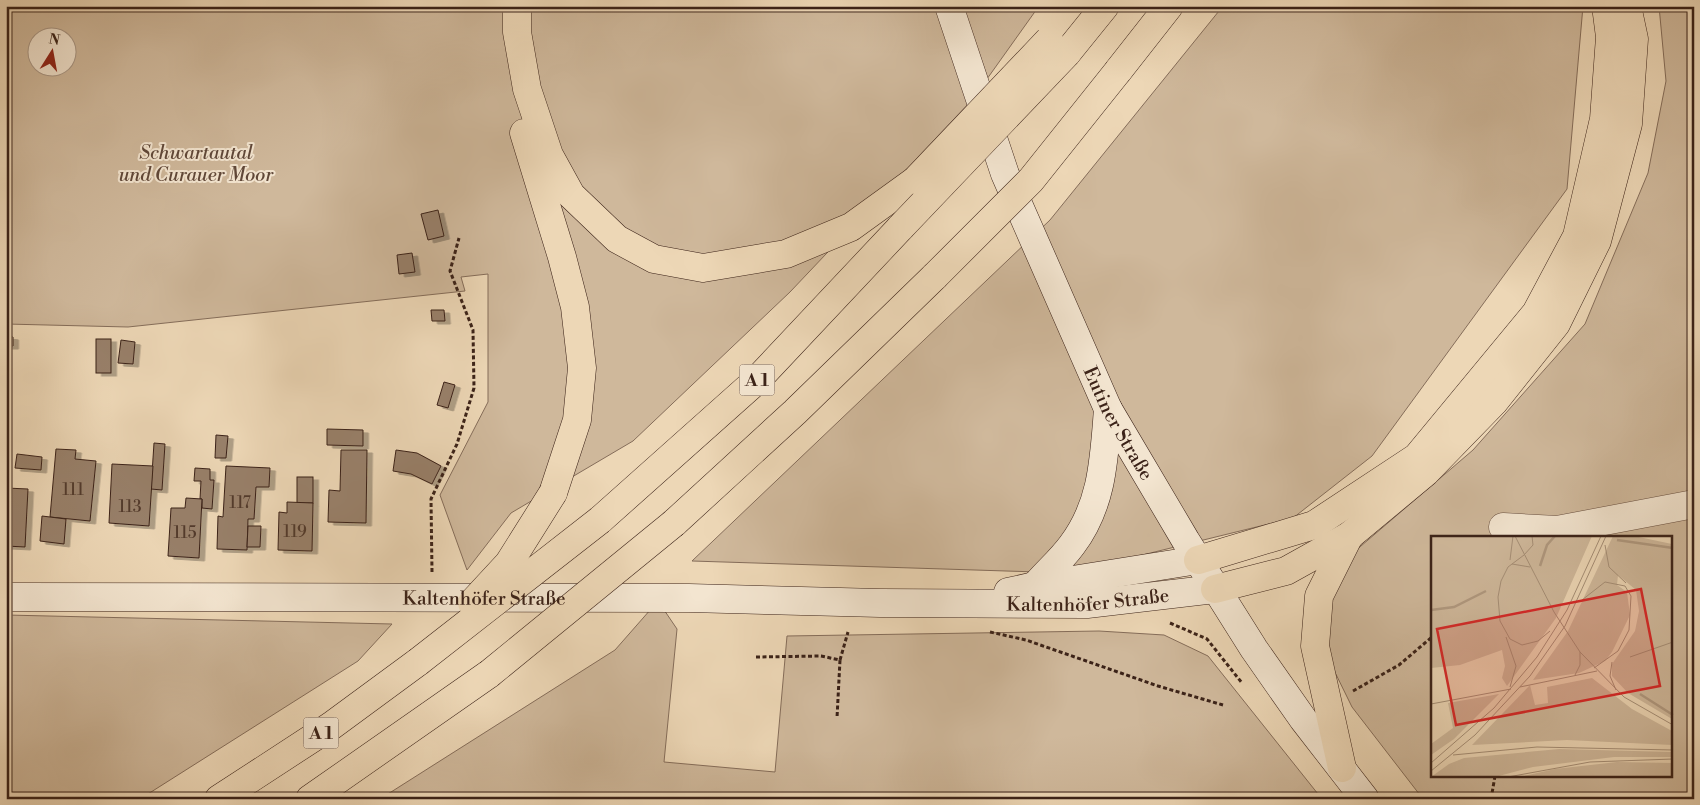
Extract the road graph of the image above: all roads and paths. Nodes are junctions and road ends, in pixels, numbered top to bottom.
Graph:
1 (500, 6) edge
2 (517, 6) edge
3 (949, 6) edge
4 (1089, 6) edge
5 (1104, 6) edge
6 (1169, 6) edge
7 (1185, 6) edge
8 (1606, 6) edge
9 (1627, 6) edge
10 (1151, 30) junction
11 (1058, 46) junction
12 (459, 238) dead end
13 (1108, 409) junction
14 (1694, 504) edge
15 (1503, 527) dead end
16 (1349, 536) junction
17 (1198, 560) junction
18 (1035, 586) junction
19 (1215, 589) junction
20 (6, 597) edge
21 (432, 598) junction
22 (960, 603) junction
23 (1169, 622) dead end
24 (995, 628) dead end
25 (848, 632) dead end
26 (1431, 637) edge
27 (756, 657) dead end
28 (840, 660) junction
29 (418, 662) junction
30 (1243, 685) dead end
31 (1352, 692) dead end
32 (1223, 705) dead end
33 (837, 718) dead end
34 (1342, 768) junction
35 (1495, 778) edge
36 (219, 799) edge
37 (310, 799) edge
38 (1365, 799) edge
39 (1491, 799) edge

1 - 29 highway, bridge
2 - 11 highway, bridge
3 - 13 street, Eutiner Straße
4 - 11 highway
5 - 11 highway, A 1
6 - 10 highway, A 1
7 - 10 highway
8 - 17 highway
9 - 16 highway
10 - 37 highway, A 1, bridge
11 - 29 highway, A 1, bridge
12 - 21 path
13 - 17 street, Eutiner Straße
13 - 18 street
14 - 15 street
16 - 19 highway
16 - 34 highway
17 - 18 street, Kaltenhöfer Straße
17 - 19 street, Eutiner Straße
18 - 22 street, Kaltenhöfer Straße
19 - 22 street, Kaltenhöfer Straße
19 - 34 street, Eutiner Straße
20 - 21 street, Kaltenhöfer Straße
21 - 22 street, Kaltenhöfer Straße
23 - 30 path
24 - 32 path
25 - 28 path
26 - 31 path
27 - 28 path
28 - 33 path
29 - 36 highway, A 1
34 - 38 street, Eutiner Straße
35 - 39 path

